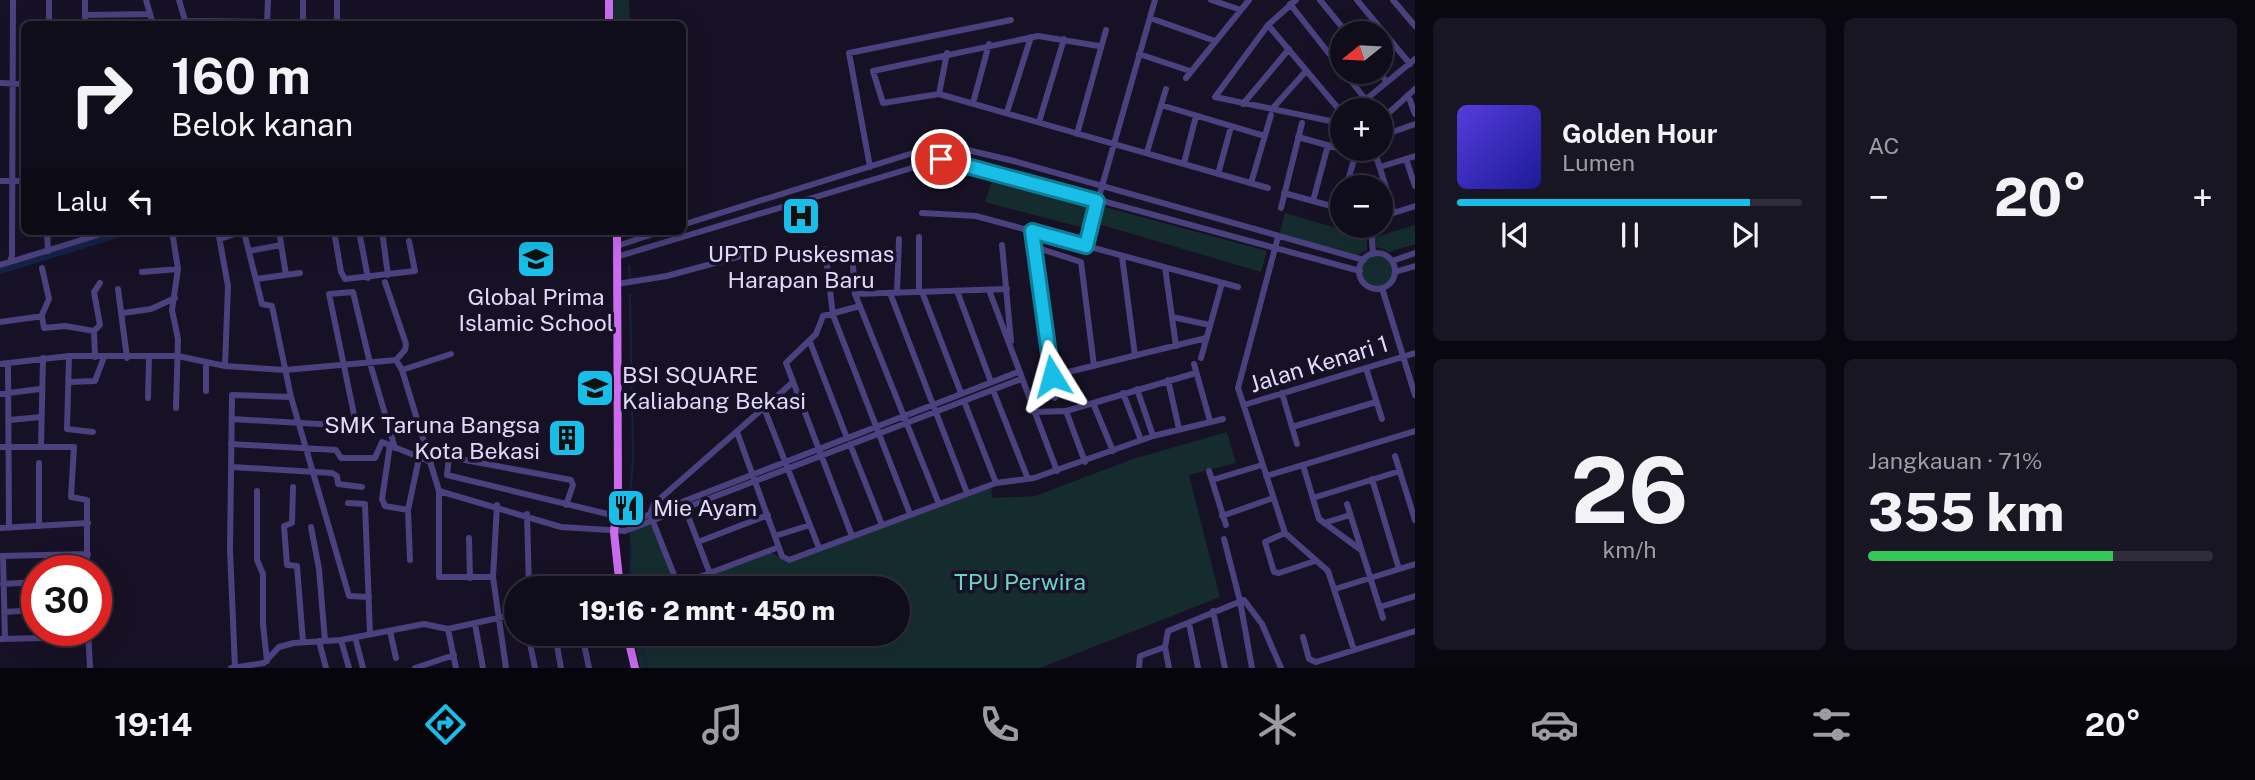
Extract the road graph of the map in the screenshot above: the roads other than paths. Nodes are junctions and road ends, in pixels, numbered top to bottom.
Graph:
1 (13, 0) edge
2 (49, 0) edge
3 (85, 0) edge
4 (146, 0) edge
5 (179, 0) edge
6 (268, 0) edge
7 (303, 0) edge
8 (337, 0) edge
9 (609, 0) edge
10 (1155, 0) edge
11 (1211, 0) edge
12 (1249, 0) edge
13 (1320, 0) edge
14 (1357, 0) edge
15 (1393, 0) edge
16 (1293, 2) edge
17 (1241, 10) junction
18 (150, 14) junction
19 (85, 15) junction
20 (1150, 18) junction
21 (1011, 20) dead end
22 (49, 21) edge
23 (85, 21) edge
24 (152, 21) edge
25 (185, 21) edge
26 (267, 21) edge
27 (303, 21) edge
28 (337, 21) edge
29 (609, 21) edge
30 (1337, 21) edge
31 (1268, 24) junction
32 (1415, 26) edge
33 (1105, 30) dead end
34 (1031, 37) junction
35 (1064, 39) junction
36 (1215, 41) junction
37 (989, 44) junction
38 (1100, 47) junction
39 (1289, 49) junction
40 (947, 53) junction
41 (1330, 53) edge
42 (1139, 54) junction
43 (1412, 61) edge
44 (1190, 71) junction
45 (1306, 71) junction
46 (1393, 77) edge
47 (1186, 78) dead end
48 (0, 83) edge
49 (12, 84) junction
50 (21, 84) edge
51 (1353, 84) edge
52 (1385, 84) edge
53 (1166, 89) dead end
54 (1415, 89) edge
55 (939, 94) junction
56 (1408, 95) junction
57 (1364, 98) edge
58 (1368, 98) edge
59 (1330, 99) edge
60 (973, 103) junction
61 (1243, 104) junction
62 (1161, 105) junction
63 (1393, 109) edge
64 (1007, 112) junction
65 (1271, 112) junction
66 (1415, 114) edge
67 (1196, 116) junction
68 (1330, 121) edge
69 (1039, 122) junction
70 (1302, 123) dead end
71 (1415, 124) edge
72 (1231, 127) junction
73 (1393, 132) edge
74 (1077, 134) junction
75 (1265, 136) junction
76 (1298, 137) junction
77 (1113, 144) junction
78 (1328, 145) joint
79 (945, 146) junction
80 (1147, 152) junction
81 (1415, 156) edge
82 (943, 157) junction
83 (1406, 159) junction
84 (1378, 161) edge
85 (1184, 163) junction
86 (870, 167) junction
87 (1381, 170) junction
88 (1218, 174) junction
89 (1380, 175) edge
90 (0, 181) edge
91 (13, 181) junction
92 (21, 181) edge
93 (1251, 183) junction
94 (1415, 186) edge
95 (1268, 188) dead end
96 (1101, 189) junction
97 (787, 193) junction
98 (1284, 193) junction
99 (1098, 200) junction
100 (1313, 201) junction
101 (790, 203) junction
102 (1330, 205) edge
103 (1415, 206) edge
104 (1281, 208) dead end
105 (922, 213) dead end
106 (1394, 213) joint
107 (686, 224) edge
108 (1032, 231) junction
109 (47, 235) edge
110 (98, 235) edge
111 (173, 235) edge
112 (219, 235) edge
113 (245, 235) edge
114 (280, 235) edge
115 (335, 235) edge
116 (360, 235) edge
117 (383, 235) edge
118 (619, 235) edge
119 (649, 235) edge
120 (919, 237) dead end
121 (1372, 238) edge
122 (899, 239) dead end
123 (409, 241) dead end
124 (624, 243) junction
125 (1277, 243) junction
126 (281, 245) junction
127 (1002, 245) dead end
128 (1086, 246) junction
129 (1035, 247) junction
130 (825, 248) dead end
131 (48, 251) junction
132 (248, 251) junction
133 (1415, 253) edge
134 (748, 254) dead end
135 (1373, 254) junction
136 (1122, 256) junction
137 (616, 257) junction
138 (1364, 260) junction
139 (1392, 261) junction
140 (9, 262) junction
141 (0, 265) edge
142 (853, 265) dead end
143 (1415, 266) edge
144 (1165, 267) junction
145 (42, 268) dead end
146 (178, 269) junction
147 (1360, 271) junction
148 (142, 272) dead end
149 (1395, 272) junction
150 (300, 273) dead end
151 (286, 275) junction
152 (388, 275) junction
153 (368, 278) junction
154 (256, 279) junction
155 (384, 282) dead end
156 (100, 283) dead end
157 (1222, 283) junction
158 (620, 284) junction
159 (1238, 287) dead end
160 (1382, 288) junction
161 (118, 289) dead end
162 (1007, 289) junction
163 (989, 290) junction
164 (957, 291) junction
165 (921, 292) junction
166 (855, 293) junction
167 (893, 293) junction
168 (175, 298) junction
169 (860, 306) junction
170 (123, 313) junction
171 (833, 315) junction
172 (41, 317) junction
173 (1172, 317) junction
174 (0, 322) edge
175 (1210, 325) junction
176 (94, 331) junction
177 (1206, 338) junction
178 (1011, 341) junction
179 (810, 342) junction
180 (1176, 346) junction
181 (1415, 353) edge
182 (451, 354) dead end
183 (69, 356) junction
184 (149, 356) junction
185 (178, 356) junction
186 (1135, 356) junction
187 (1404, 356) junction
188 (95, 357) junction
189 (104, 357) junction
190 (127, 358) junction
191 (1201, 358) dead end
192 (43, 359) junction
193 (396, 360) junction
194 (206, 362) junction
195 (8, 363) junction
196 (370, 363) junction
197 (0, 364) edge
198 (1194, 364) dead end
199 (345, 365) junction
200 (225, 366) junction
201 (1094, 366) junction
202 (1366, 368) junction
203 (285, 370) junction
204 (402, 370) junction
205 (1196, 373) junction
206 (1019, 375) junction
207 (1052, 376) junction
208 (1168, 380) junction
209 (69, 382) junction
210 (793, 382) junction
211 (992, 386) junction
212 (1137, 389) junction
213 (40, 390) junction
214 (206, 391) dead end
215 (1123, 393) junction
216 (1282, 393) junction
217 (4, 394) edge
218 (1415, 395) edge
219 (291, 397) junction
220 (963, 397) junction
221 (148, 398) dead end
222 (1055, 398) dead end
223 (1376, 402) junction
224 (1093, 403) junction
225 (1244, 405) junction
226 (176, 408) dead end
227 (764, 408) junction
228 (935, 408) junction
229 (1066, 411) junction
230 (1034, 412) junction
231 (41, 417) junction
232 (232, 419) junction
233 (904, 419) junction
234 (1223, 419) dead end
235 (1382, 419) dead end
236 (1210, 421) junction
237 (9, 423) junction
238 (298, 423) junction
239 (356, 424) dead end
240 (0, 425) edge
241 (336, 425) dead end
242 (1292, 427) junction
243 (1179, 429) junction
244 (877, 430) junction
245 (1415, 431) edge
246 (74, 432) junction
247 (93, 432) dead end
248 (737, 432) junction
249 (1153, 436) junction
250 (1141, 440) junction
251 (848, 441) junction
252 (231, 444) junction
253 (1297, 444) dead end
254 (0, 447) edge
255 (9, 447) junction
256 (41, 447) junction
257 (74, 447) junction
258 (393, 447) junction
259 (305, 449) junction
260 (1113, 451) junction
261 (820, 452) junction
262 (1395, 456) dead end
263 (419, 458) junction
264 (431, 462) junction
265 (1085, 462) junction
266 (39, 463) dead end
267 (786, 465) junction
268 (1262, 465) junction
269 (1303, 465) junction
270 (233, 467) junction
271 (311, 471) junction
272 (1057, 471) junction
273 (1209, 471) dead end
274 (1400, 471) junction
275 (0, 474) edge
276 (9, 474) junction
277 (1266, 476) junction
278 (755, 477) junction
279 (1028, 479) junction
280 (1372, 479) junction
281 (1212, 480) junction
282 (996, 483) junction
283 (293, 487) dead end
284 (362, 487) dead end
285 (257, 491) dead end
286 (439, 491) junction
287 (967, 493) junction
288 (1273, 498) junction
289 (1313, 498) junction
290 (0, 502) edge
291 (9, 502) junction
292 (348, 503) dead end
293 (939, 504) junction
294 (1347, 504) dead end
295 (497, 505) junction
296 (566, 505) junction
297 (685, 508) junction
298 (408, 510) junction
299 (1414, 511) edge
300 (527, 514) junction
301 (910, 514) junction
302 (768, 515) junction
303 (1350, 515) junction
304 (1222, 516) junction
305 (651, 517) junction
306 (1415, 520) edge
307 (88, 523) junction
308 (1324, 523) junction
309 (615, 524) junction
310 (810, 525) junction
311 (881, 525) junction
312 (1226, 525) dead end
313 (39, 526) junction
314 (9, 527) junction
315 (311, 527) dead end
316 (0, 528) edge
317 (1285, 533) junction
318 (775, 536) junction
319 (852, 536) junction
320 (469, 538) dead end
321 (1224, 539) dead end
322 (698, 542) junction
323 (779, 547) junction
324 (819, 548) junction
325 (1362, 550) junction
326 (88, 554) joint
327 (1, 556) edge
328 (410, 560) dead end
329 (1315, 561) junction
330 (1415, 564) edge
331 (1399, 569) junction
332 (710, 574) junction
333 (529, 576) edge
334 (619, 576) edge
335 (493, 577) junction
336 (470, 578) junction
337 (1371, 578) junction
338 (21, 583) edge
339 (3, 584) junction
340 (1335, 589) junction
341 (1415, 596) edge
342 (369, 597) junction
343 (1240, 601) junction
344 (1380, 607) junction
345 (21, 611) edge
346 (1213, 611) junction
347 (4, 612) junction
348 (504, 617) edge
349 (1383, 618) dead end
350 (496, 619) junction
351 (1189, 623) junction
352 (475, 624) junction
353 (448, 629) junction
354 (390, 631) junction
355 (1415, 631) edge
356 (370, 634) junction
357 (355, 637) junction
358 (1303, 637) dead end
359 (21, 638) edge
360 (2, 639) edge
361 (341, 640) junction
362 (322, 641) junction
363 (303, 642) junction
364 (89, 646) edge
365 (530, 646) edge
366 (557, 646) edge
367 (584, 646) edge
368 (630, 646) edge
369 (1165, 647) junction
370 (1354, 650) junction
371 (454, 655) junction
372 (396, 659) dead end
373 (267, 661) junction
374 (90, 668) edge
375 (234, 668) edge
376 (326, 668) edge
377 (349, 668) edge
378 (363, 668) edge
379 (415, 668) edge
380 (456, 668) edge
381 (483, 668) edge
382 (506, 668) edge
383 (535, 668) edge
384 (561, 668) edge
385 (589, 668) edge
386 (635, 668) edge
387 (1139, 668) edge
388 (1169, 668) edge
389 (1198, 668) edge
390 (1225, 668) edge
391 (1252, 668) edge
392 (1281, 668) edge

1 - 49 street
2 - 22 street
3 - 19 street
4 - 18 street
5 - 25 street
6 - 26 street
7 - 27 street
8 - 28 street
9 - 29 main road
10 - 20 street
11 - 17 street
12 - 17 street
13 - 30 street
14 - 43 street
15 - 32 street
16 - 31 street
16 - 41 street
17 - 36 street
18 - 19 street
18 - 24 street
19 - 23 street
20 - 36 street
20 - 42 street
21 - 86 street
31 - 39 street
31 - 61 street
33 - 38 street
34 - 35 street
34 - 37 street
34 - 64 street
35 - 38 street
35 - 69 street
36 - 44 street
37 - 40 street
37 - 60 street
38 - 74 street
39 - 45 street
39 - 61 street
40 - 55 street
40 - 55 street
42 - 44 street
42 - 77 street
43 - 46 street
44 - 47 street
45 - 59 street
45 - 65 street
48 - 49 street
49 - 50 street
49 - 91 street
51 - 57 street
52 - 58 street
53 - 62 street
54 - 56 street
55 - 60 street
56 - 63 street
56 - 66 street
60 - 64 street
61 - 65 street
62 - 67 street
62 - 80 street
64 - 69 street
65 - 68 street
65 - 75 street
67 - 72 street
67 - 85 street
69 - 74 street
70 - 76 street
71 - 73 street
72 - 75 street
72 - 88 street
74 - 77 street
75 - 93 street
76 - 78 street
76 - 98 street
77 - 80 street
77 - 96 street
78 - 100 street
79 - 82 street
79 - 86 street
79 - 96 street
80 - 85 street
81 - 83 street
82 - 99 street
82 - 101 street
83 - 87 street
83 - 94 street
84 - 87 street
85 - 88 street
86 - 97 street
87 - 89 street
87 - 106 street
88 - 93 street
90 - 91 street
91 - 92 street
91 - 140 street
93 - 95 street
96 - 99 street
96 - 125 street
97 - 101 street
97 - 107 street
98 - 100 street
98 - 104 street
99 - 125 street
99 - 128 street
100 - 102 street
101 - 137 street
103 - 106 street
105 - 108 street
108 - 128 street
108 - 129 street
109 - 131 street
110 - 131 street
111 - 146 street
112 - 200 street
113 - 132 street
114 - 126 street
115 - 153 street
116 - 153 street
117 - 152 street
118 - 124 main road
119 - 124 street
120 - 165 street
121 - 135 street
122 - 167 street
123 - 152 street
124 - 137 main road
125 - 138 street
125 - 147 street
125 - 225 street
126 - 132 street
126 - 151 street
127 - 162 street
128 - 136 street
129 - 201 street
129 - 207 street
130 - 171 street
131 - 140 street
132 - 154 street
133 - 139 street
134 - 158 street
135 - 138 street
135 - 139 street
136 - 144 street
136 - 186 street
137 - 158 main road
138 - 147 street
139 - 149 street
140 - 141 street
142 - 166 street
143 - 149 street
144 - 157 street
144 - 173 street
145 - 172 street
146 - 148 street
146 - 168 street
147 - 160 street
149 - 160 street
150 - 151 street
151 - 154 street
152 - 153 street
154 - 203 street
155 - 193 street
156 - 176 street
157 - 159 street
157 - 175 street
158 - 309 main road
160 - 187 street
161 - 170 street
162 - 163 street
162 - 178 street
163 - 164 street
163 - 178 street
164 - 165 street
164 - 211 street
165 - 167 street
165 - 220 street
166 - 167 street
166 - 169 street
167 - 228 street
168 - 170 street
168 - 185 street
169 - 171 street
169 - 233 street
170 - 190 street
171 - 179 street
171 - 244 street
172 - 174 street
172 - 176 street
173 - 175 street
173 - 180 street
175 - 177 street
176 - 188 street
177 - 180 street
177 - 191 street
178 - 206 street
179 - 210 street
179 - 251 street
180 - 186 street
181 - 187 street, Jalan Kenari 1
182 - 204 street
183 - 188 street
183 - 192 street
183 - 209 street
184 - 185 street
184 - 190 street
184 - 221 street
185 - 194 street
185 - 226 street
186 - 201 street
187 - 202 street, Jalan Kenari 1
187 - 218 street
188 - 189 street
189 - 190 street
189 - 209 street
192 - 195 street
192 - 213 street
193 - 196 street
193 - 204 street
194 - 200 street
194 - 214 street
195 - 197 street
195 - 217 street
196 - 199 street
196 - 199 street
196 - 258 street
198 - 205 street
199 - 203 street
199 - 239 street
200 - 203 street
201 - 207 street
202 - 216 street, Jalan Kenari 1
202 - 223 street
203 - 219 street
204 - 264 street
205 - 208 street
205 - 236 street
206 - 211 street
206 - 230 street
207 - 222 street
208 - 212 street
208 - 243 street
209 - 246 street
210 - 227 street
210 - 261 street
211 - 220 street
211 - 279 street
212 - 215 street
212 - 249 street
213 - 217 street
213 - 231 street
215 - 224 street
215 - 250 street
216 - 225 street, Jalan Kenari 1
216 - 242 street
217 - 237 street
219 - 232 street
219 - 238 street
220 - 228 street
220 - 282 street
223 - 235 street
223 - 242 street
224 - 229 street
224 - 260 street
225 - 268 street
227 - 248 street
227 - 267 street
228 - 233 street
228 - 287 street
229 - 230 street
229 - 265 street
230 - 272 street
231 - 237 street
231 - 256 street
232 - 238 street
232 - 252 street
233 - 244 street
233 - 293 street
234 - 236 street
236 - 243 street
237 - 240 street
237 - 255 street
238 - 241 street
238 - 259 street
242 - 253 street
243 - 249 street
244 - 251 street
244 - 301 street
245 - 269 street
246 - 247 street
246 - 257 street
248 - 278 street
248 - 305 street
249 - 250 street
250 - 260 street
251 - 261 street
251 - 311 street
252 - 259 street
252 - 270 street
254 - 255 street
255 - 256 street
255 - 276 street
256 - 257 street
257 - 307 street
258 - 259 street
258 - 263 street
258 - 298 street
259 - 271 street
260 - 265 street
261 - 267 street
261 - 319 street
262 - 274 street
263 - 264 street
263 - 298 street
264 - 286 street
265 - 272 street
266 - 313 street
267 - 278 street
267 - 310 street
268 - 277 street
268 - 281 street
269 - 277 street
269 - 289 street
270 - 271 street
270 - 375 street
271 - 284 street
271 - 342 street
272 - 279 street
273 - 281 street
274 - 280 street
274 - 299 street
275 - 276 street
276 - 291 street
277 - 288 street
278 - 297 street
278 - 302 street
278 - 305 street
279 - 282 street
280 - 289 street
280 - 331 street
281 - 304 street
282 - 287 street
283 - 363 street
285 - 373 street
286 - 295 street
286 - 336 street
287 - 293 street
288 - 304 street
288 - 317 street
289 - 308 street
290 - 291 street
291 - 314 street
292 - 342 street
293 - 301 street
294 - 303 street
295 - 300 street
295 - 335 street
296 - 296 street
296 - 309 street
297 - 305 street
297 - 322 street
298 - 328 street
299 - 306 street
300 - 309 street
300 - 333 street
301 - 311 street
302 - 318 street
302 - 322 street
303 - 308 street
303 - 325 street
304 - 312 street
305 - 309 street
305 - 332 street
307 - 313 street
307 - 326 street
308 - 325 street
309 - 334 main road
310 - 318 street
310 - 324 street
311 - 319 street
313 - 314 street
314 - 316 street
315 - 362 street
317 - 329 street
317 - 329 street
318 - 323 street
319 - 324 street
320 - 336 street
321 - 343 street
322 - 332 street
323 - 324 street
323 - 332 street
325 - 337 street
326 - 327 street
327 - 339 street
329 - 340 street
330 - 331 street
331 - 337 street
335 - 336 street
335 - 350 street
337 - 340 street
337 - 344 street
338 - 339 street
339 - 347 street
340 - 370 street
341 - 344 street
342 - 356 street
343 - 346 street
343 - 391 street
343 - 392 street
344 - 349 street
345 - 347 street
346 - 351 street
346 - 390 street
347 - 360 street
348 - 350 street
350 - 352 street
350 - 382 street
351 - 369 street
351 - 389 street
352 - 353 street
352 - 381 street
353 - 354 street
353 - 371 street
354 - 356 street
354 - 372 street
355 - 370 street
356 - 357 street
357 - 361 street
357 - 378 street
358 - 370 street
359 - 360 street
361 - 362 street
361 - 377 street
362 - 363 street
362 - 376 street
363 - 373 street
364 - 374 street
365 - 383 street
366 - 384 street
367 - 385 street
368 - 386 main road
369 - 387 street
369 - 388 street
371 - 379 street
371 - 380 street
373 - 375 street

